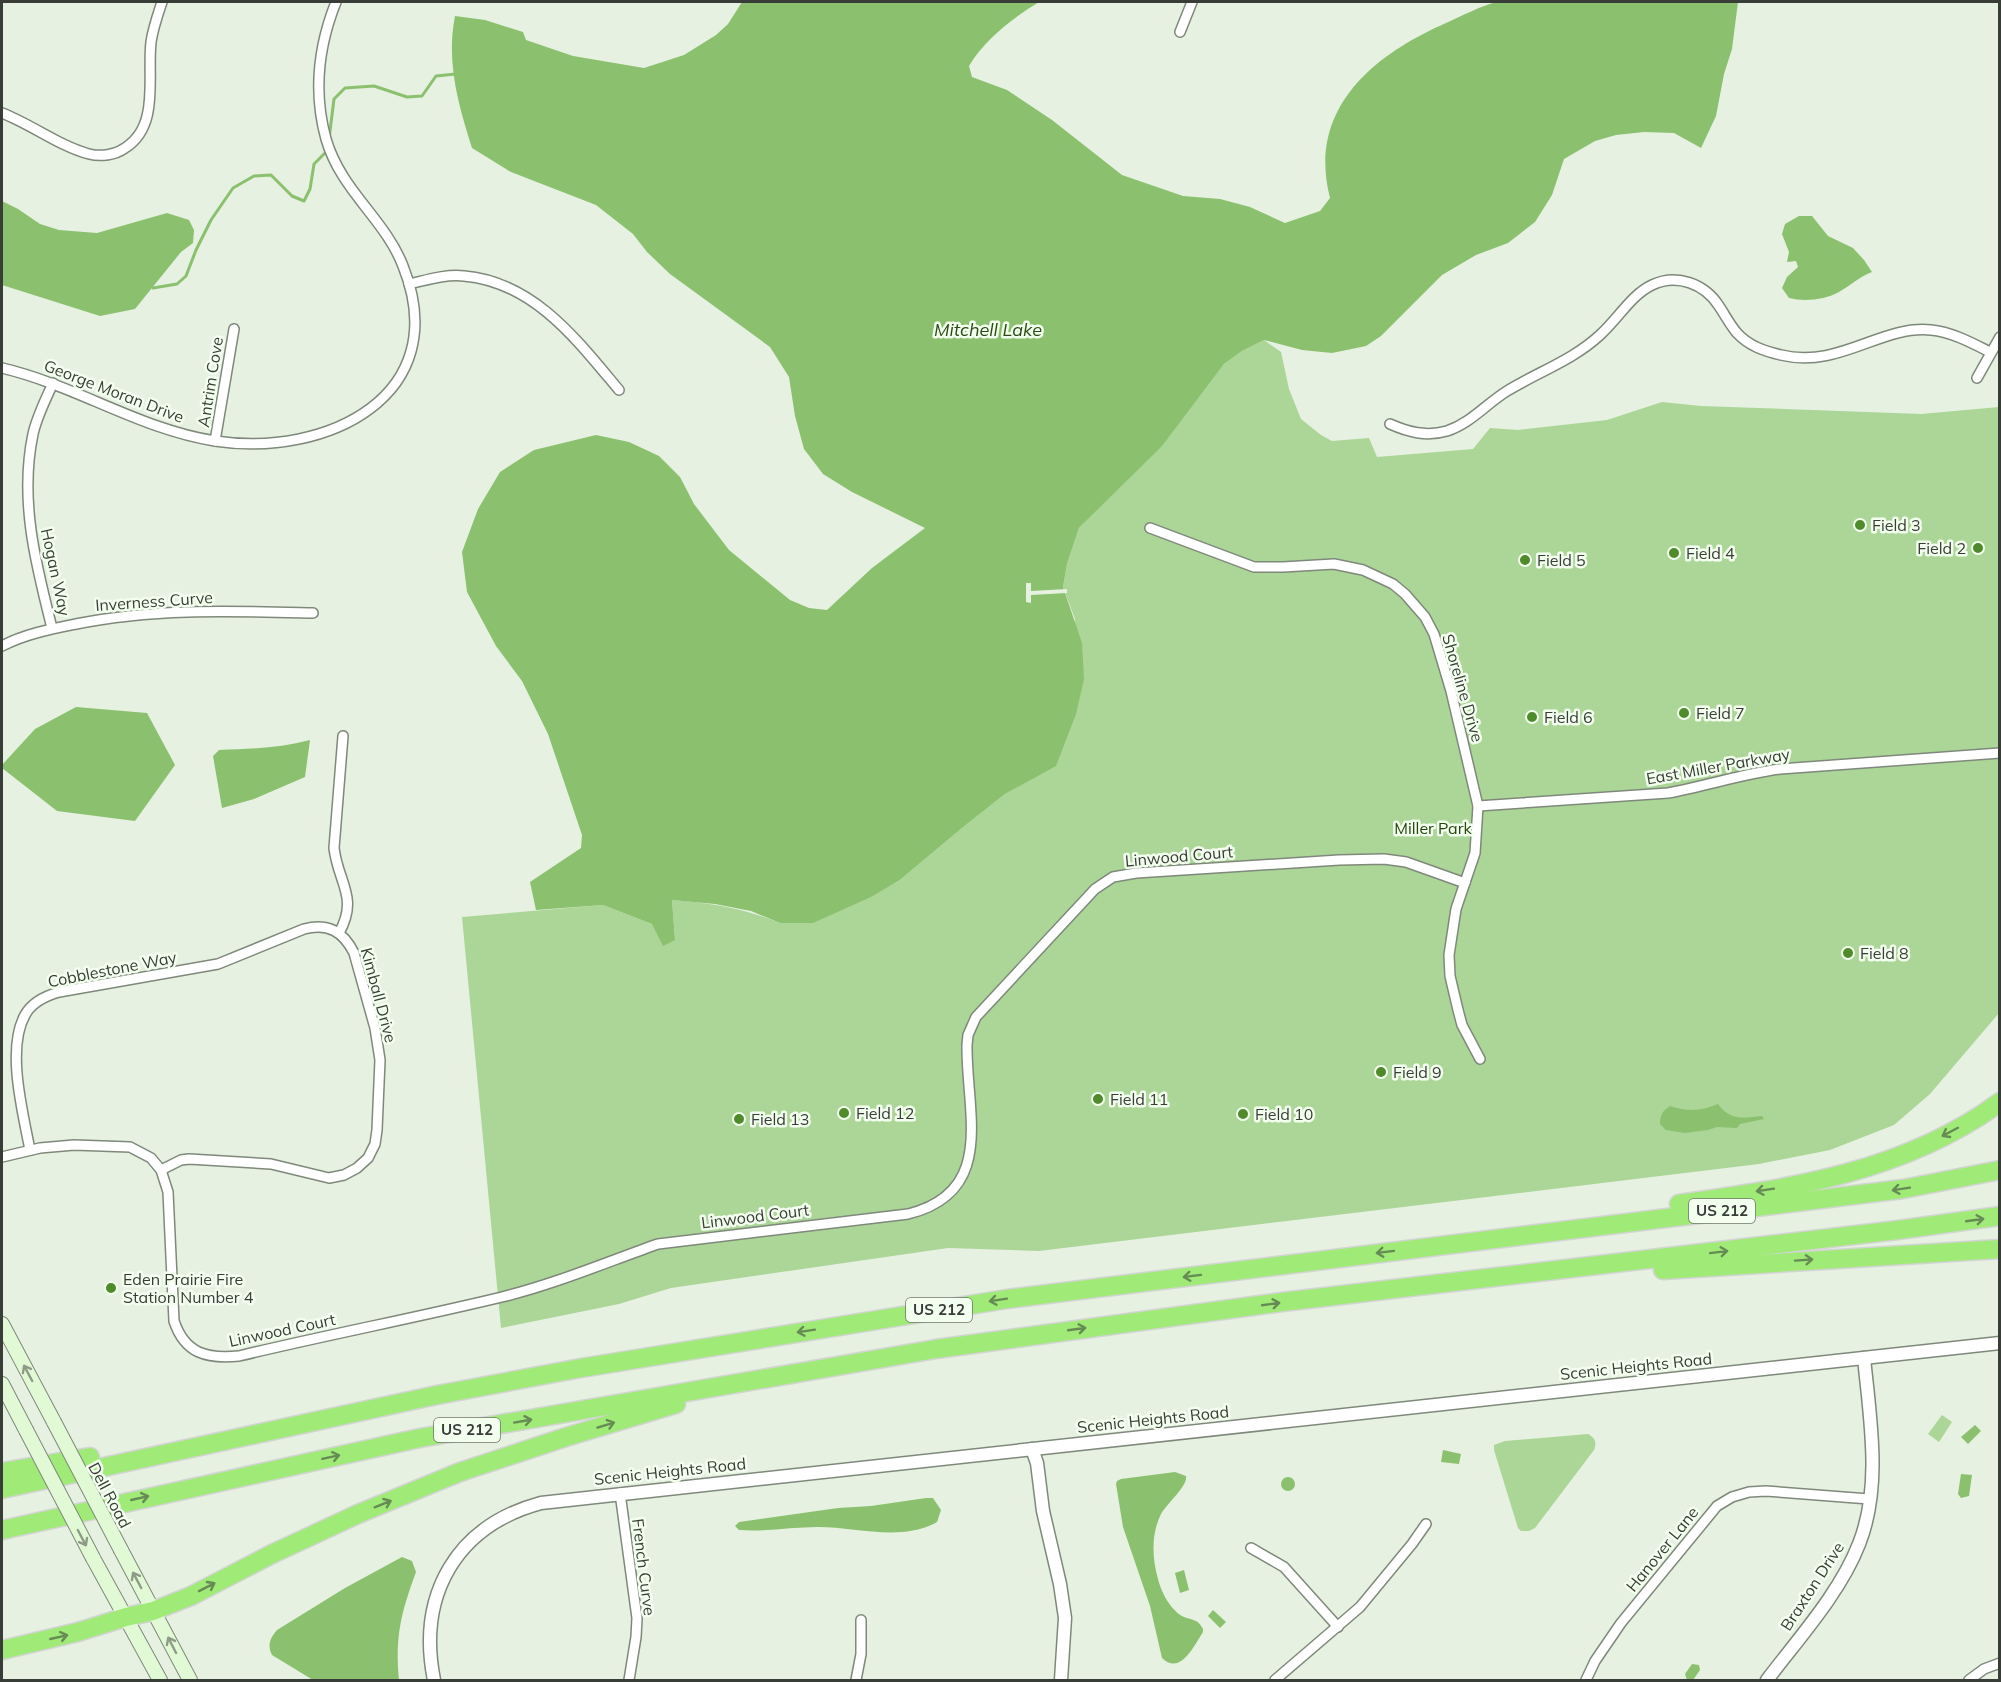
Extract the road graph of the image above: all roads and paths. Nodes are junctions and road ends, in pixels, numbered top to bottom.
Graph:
1 (162, 2) edge
2 (336, 2) edge
3 (1192, 2) edge
4 (1180, 32) dead end
5 (2, 112) edge
6 (409, 284) junction
7 (234, 329) dead end
8 (2000, 337) edge
9 (1990, 352) junction
10 (2, 368) edge
11 (1977, 378) dead end
12 (53, 383) junction
13 (618, 390) dead end
14 (1390, 424) dead end
15 (215, 441) junction
16 (1150, 528) dead end
17 (313, 613) dead end
18 (52, 628) junction
19 (2, 646) edge
20 (343, 736) dead end
21 (2000, 753) edge
22 (1478, 806) junction
23 (1465, 883) junction
24 (339, 933) junction
25 (1480, 1059) dead end
26 (2000, 1102) edge
27 (30, 1150) junction
28 (2, 1157) edge
29 (161, 1170) junction
30 (2000, 1170) edge
31 (2000, 1216) edge
32 (1443, 1244) junction
33 (2000, 1250) edge
34 (1452, 1283) junction
35 (2, 1324) edge
36 (2000, 1343) edge
37 (936, 1348) junction
38 (1864, 1358) junction
39 (2, 1384) edge
40 (437, 1395) junction
41 (1032, 1449) junction
42 (2, 1472) edge
43 (2, 1489) edge
44 (620, 1493) junction
45 (1869, 1499) junction
46 (1425, 1524) dead end
47 (2, 1530) edge
48 (1251, 1548) dead end
49 (153, 1611) junction
50 (126, 1617) junction
51 (861, 1620) dead end
52 (1338, 1627) junction
53 (2, 1650) edge
54 (2000, 1663) edge
55 (160, 1680) edge
56 (190, 1680) edge
57 (434, 1680) edge
58 (629, 1680) edge
59 (856, 1680) edge
60 (1061, 1680) edge
61 (1275, 1680) edge
62 (1586, 1680) edge
63 (1767, 1680) edge
64 (1968, 1680) edge

1 - 5 street
2 - 6 street, George Moran Drive
3 - 4 street
6 - 13 street
6 - 15 street, George Moran Drive
7 - 15 street, Antrim Cove
8 - 9 street
9 - 11 street
9 - 14 street
10 - 12 street, George Moran Drive
12 - 15 street, George Moran Drive
12 - 18 street, Hogan Way
16 - 22 street, Shoreline Drive
17 - 18 street, Inverness Curve
18 - 19 street, Inverness Curve
20 - 24 street
21 - 22 street, East Miller Parkway
22 - 23 street, Shoreline Drive
23 - 25 street, Shoreline Drive
23 - 29 street, Linwood Court
24 - 27 street, Cobblestone Way
24 - 29 street, Kimball Drive
26 -> 32 highway
27 - 28 street
27 - 29 street
30 -> 32 highway, US 212
34 -> 31 highway, US 212
32 -> 40 highway, US 212
34 -> 33 highway
37 -> 34 highway, US 212
49 -> 35 main road, Dell Road, bridge
36 - 38 street, Scenic Heights Road
47 -> 37 highway, US 212
49 -> 37 highway
38 - 41 street, Scenic Heights Road
38 - 45 street, Braxton Drive
39 -> 50 main road, bridge
40 - 42 highway
40 - 43 highway, US 212
41 - 44 street, Scenic Heights Road
41 - 60 street
44 - 57 street, Scenic Heights Road
44 - 58 street, French Curve
45 - 62 street, Hanover Lane
45 - 63 street, Braxton Drive
46 - 52 street
48 - 52 street
49 - 50 highway
56 -> 49 main road, Dell Road
53 -> 50 highway
50 - 55 main road
51 - 59 street
52 - 61 street
54 - 64 street

